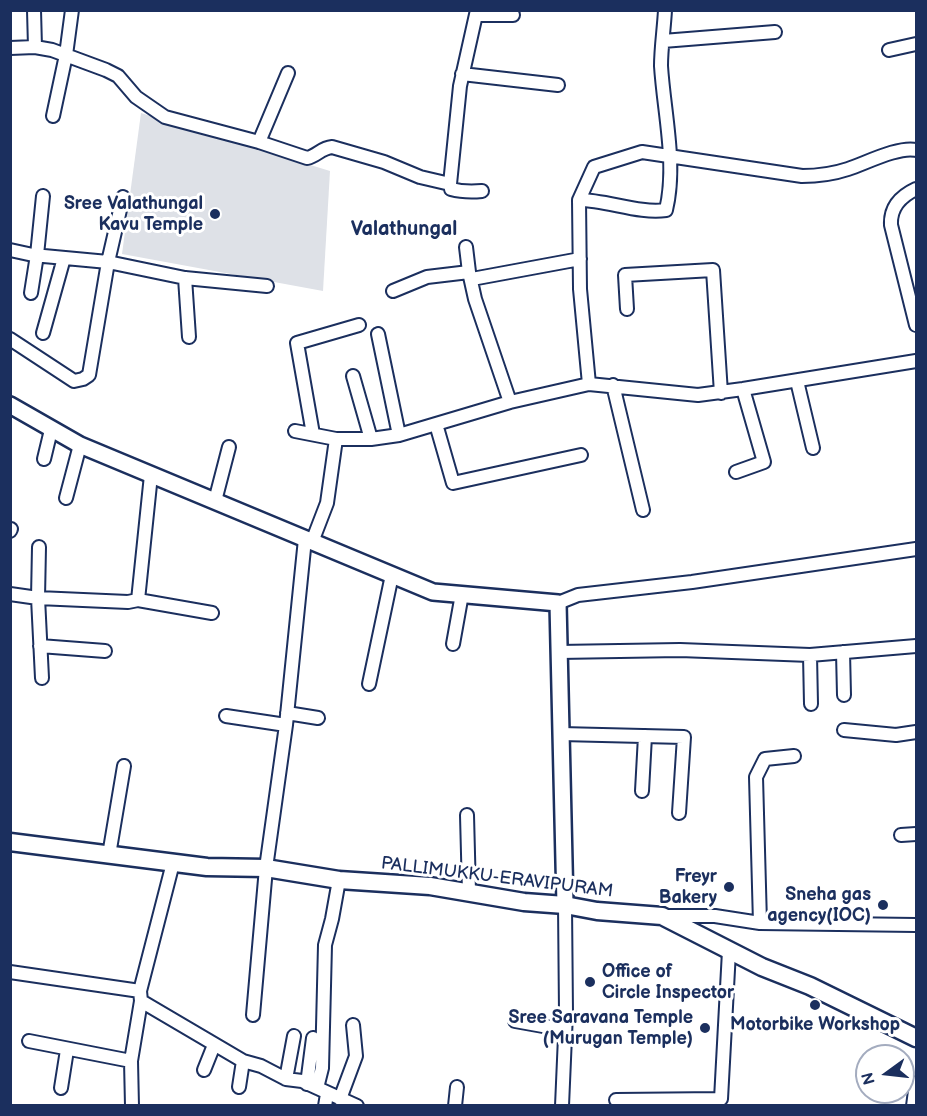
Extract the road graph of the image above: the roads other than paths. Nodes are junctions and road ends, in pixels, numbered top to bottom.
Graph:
1 (34, 10) edge
2 (72, 10) edge
3 (665, 10) edge
4 (476, 13) edge
5 (513, 15) dead end
6 (775, 32) dead end
7 (663, 41) junction
8 (916, 44) edge
9 (35, 47) junction
10 (10, 48) edge
11 (889, 50) dead end
12 (66, 55) junction
13 (288, 73) dead end
14 (462, 74) junction
15 (558, 85) dead end
16 (53, 116) dead end
17 (259, 142) junction
18 (916, 150) edge
19 (669, 156) junction
20 (450, 184) junction
21 (916, 189) edge
22 (482, 191) dead end
23 (43, 196) dead end
24 (123, 197) dead end
25 (579, 200) junction
26 (466, 247) dead end
27 (10, 250) edge
28 (37, 255) junction
29 (64, 258) junction
30 (580, 259) junction
31 (108, 262) junction
32 (471, 276) junction
33 (185, 278) junction
34 (267, 286) dead end
35 (393, 291) dead end
36 (31, 293) dead end
37 (627, 309) dead end
38 (359, 325) dead end
39 (916, 325) edge
40 (43, 333) dead end
41 (378, 334) dead end
42 (189, 337) dead end
43 (10, 339) edge
44 (916, 361) edge
45 (354, 376) dead end
46 (797, 381) junction
47 (589, 384) junction
48 (613, 385) junction
49 (743, 389) junction
50 (721, 393) junction
51 (510, 402) junction
52 (10, 405) edge
53 (436, 424) junction
54 (51, 430) junction
55 (295, 431) dead end
56 (313, 434) junction
57 (399, 435) junction
58 (336, 439) junction
59 (371, 439) junction
60 (80, 445) junction
61 (229, 447) dead end
62 (813, 448) dead end
63 (581, 455) dead end
64 (44, 459) dead end
65 (736, 472) dead end
66 (151, 475) junction
67 (66, 498) dead end
68 (215, 501) junction
69 (643, 510) dead end
70 (308, 541) junction
71 (39, 547) dead end
72 (916, 549) edge
73 (392, 575) junction
74 (10, 594) edge
75 (462, 594) junction
76 (38, 598) junction
77 (138, 600) junction
78 (558, 603) junction
79 (212, 613) dead end
80 (453, 644) dead end
81 (40, 646) junction
82 (916, 646) edge
83 (105, 651) dead end
84 (559, 652) junction
85 (843, 652) junction
86 (810, 655) junction
87 (42, 678) dead end
88 (369, 684) dead end
89 (844, 695) dead end
90 (811, 704) dead end
91 (226, 716) dead end
92 (287, 718) junction
93 (318, 718) dead end
94 (844, 730) dead end
95 (916, 732) edge
96 (561, 734) junction
97 (645, 736) junction
98 (795, 756) dead end
99 (124, 766) dead end
100 (642, 791) dead end
101 (679, 813) dead end
102 (467, 815) dead end
103 (916, 834) edge
104 (901, 835) dead end
105 (10, 842) edge
106 (109, 855) junction
107 (173, 863) junction
108 (266, 868) junction
109 (339, 880) junction
110 (469, 892) junction
111 (565, 905) junction
112 (662, 916) junction
113 (760, 923) junction
114 (916, 925) edge
115 (729, 951) junction
116 (10, 972) edge
117 (140, 996) junction
118 (253, 1015) dead end
119 (515, 1021) dead end
120 (353, 1025) dead end
121 (565, 1030) junction
122 (294, 1036) dead end
123 (313, 1038) dead end
124 (916, 1038) edge
125 (29, 1041) dead end
126 (214, 1045) junction
127 (67, 1050) junction
128 (131, 1061) junction
129 (243, 1061) junction
130 (204, 1070) dead end
131 (286, 1079) junction
132 (916, 1083) edge
133 (239, 1087) dead end
134 (61, 1088) dead end
135 (457, 1088) dead end
136 (319, 1093) edge
137 (340, 1099) junction
138 (616, 1100) dead end
139 (672, 1102) edge
140 (721, 1102) edge
141 (132, 1106) edge
142 (357, 1106) edge
143 (455, 1106) edge
144 (562, 1106) edge
145 (913, 1106) edge

1 - 9 street
2 - 12 street
3 - 7 street
4 - 5 street
4 - 14 street
6 - 7 street
7 - 19 street
8 - 11 street
9 - 10 street
9 - 12 street
12 - 16 street
12 - 17 street
13 - 17 street
14 - 15 street
14 - 20 street
17 - 20 street
18 - 19 street
19 - 25 street
19 - 25 street
20 - 22 street
21 - 39 street
23 - 28 street
24 - 31 street
25 - 30 street
26 - 32 street
27 - 28 street
28 - 29 street
28 - 36 street
29 - 31 street
29 - 40 street
30 - 32 street
30 - 47 street
31 - 33 street
31 - 43 street
32 - 35 street
32 - 51 street
33 - 34 street
33 - 42 street
37 - 50 street
38 - 56 street
41 - 57 street
44 - 46 street
45 - 59 street
46 - 49 street
46 - 62 street
47 - 48 street
47 - 51 street
48 - 50 street
48 - 69 street
49 - 50 street
49 - 65 street
51 - 53 street
52 - 54 street
53 - 57 street
53 - 63 street
54 - 60 street
54 - 64 street
55 - 56 street
56 - 58 street
57 - 59 street
58 - 59 street
58 - 70 street
60 - 66 street
60 - 67 street
61 - 68 street
66 - 68 street
66 - 77 street
68 - 70 street
70 - 73 street
70 - 92 street
71 - 76 street
72 - 78 street
73 - 75 street
73 - 88 street
74 - 76 street
75 - 78 street
75 - 80 street
76 - 77 street
76 - 81 street
77 - 79 street
78 - 84 street
81 - 83 street
81 - 87 street
82 - 85 street
84 - 86 street
84 - 96 street
85 - 86 street
85 - 89 street
86 - 90 street
91 - 92 street
92 - 93 street
92 - 108 street
94 - 95 street
96 - 97 street
96 - 111 street
97 - 100 street
97 - 101 street
98 - 113 street
99 - 106 street
102 - 110 street
103 - 104 street
105 - 106 main road, PALLIMUKKU-ERAVIPURAM
106 - 107 main road, PALLIMUKKU-ERAVIPURAM
107 - 108 main road, PALLIMUKKU-ERAVIPURAM
107 - 117 street
108 - 109 main road, PALLIMUKKU-ERAVIPURAM
108 - 118 street
109 - 110 main road, PALLIMUKKU-ERAVIPURAM
109 - 136 street
110 - 111 main road, PALLIMUKKU-ERAVIPURAM
111 - 112 main road, PALLIMUKKU-ERAVIPURAM
111 - 121 street
112 - 113 street
112 - 115 main road, PALLIMUKKU-ERAVIPURAM
113 - 114 street
115 - 124 main road, PALLIMUKKU-ERAVIPURAM
115 - 140 street
116 - 117 street
117 - 126 street
117 - 128 street
119 - 121 street
120 - 137 street
121 - 144 street
122 - 131 street
123 - 136 street
125 - 127 street
126 - 129 street
126 - 130 street
127 - 128 street
127 - 134 street
128 - 141 street
129 - 131 street
129 - 133 street
131 - 136 street
132 - 145 street
135 - 143 street
136 - 137 street
137 - 142 street
138 - 139 street
139 - 140 street

